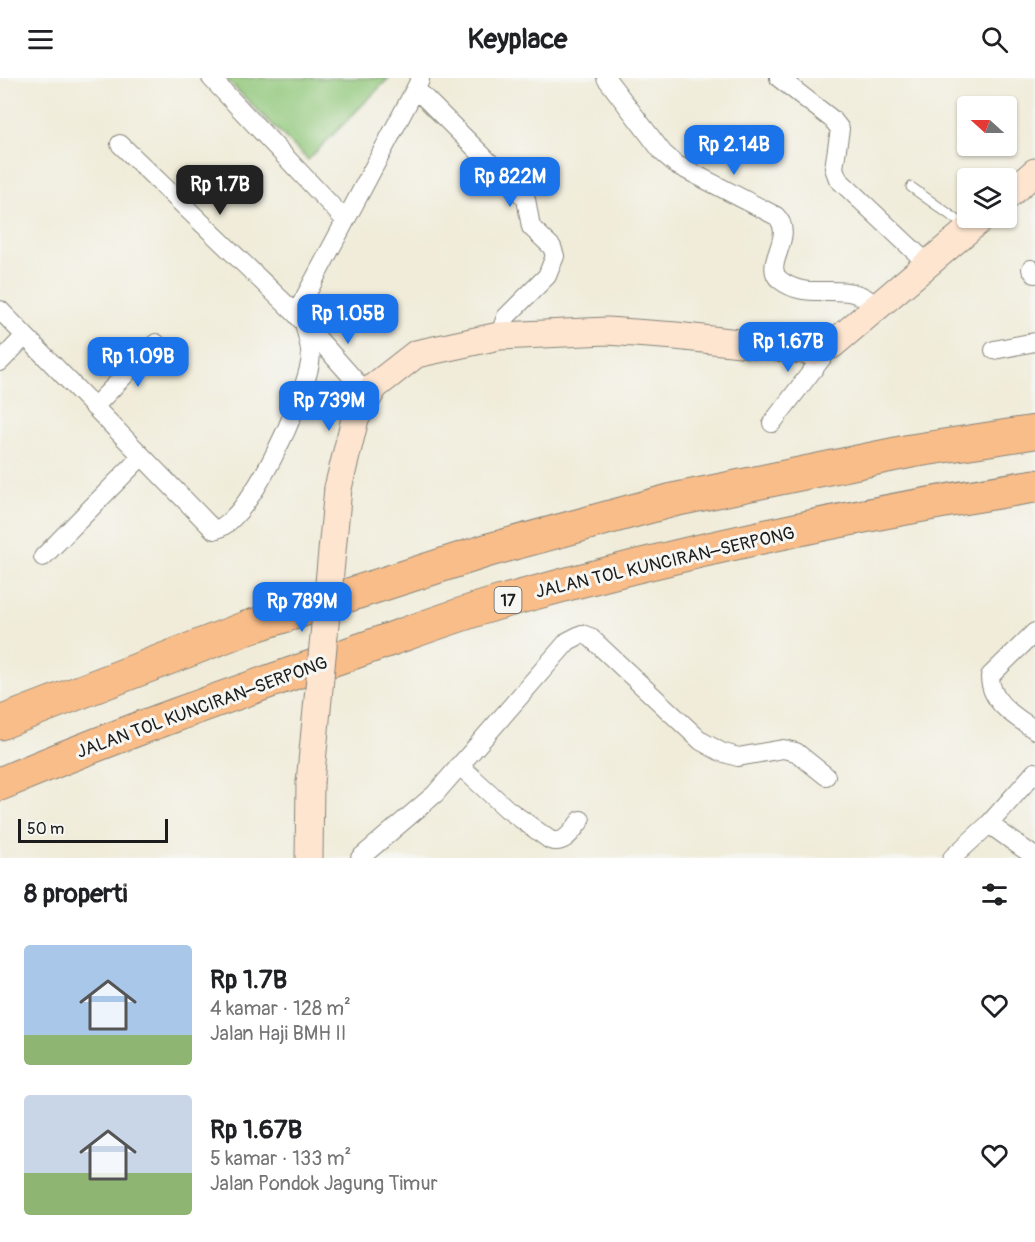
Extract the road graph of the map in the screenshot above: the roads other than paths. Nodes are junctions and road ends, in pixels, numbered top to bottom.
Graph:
1 (211, 78) edge
2 (606, 78) edge
3 (779, 78) edge
4 (418, 83) edge
5 (120, 144) dead end
6 (1035, 172) edge
7 (911, 187) dead end
8 (1017, 187) edge
9 (957, 212) edge
10 (345, 220) junction
11 (970, 228) edge
12 (928, 264) junction
13 (879, 308) junction
14 (0, 310) edge
15 (301, 320) junction
16 (25, 336) junction
17 (499, 336) junction
18 (1035, 342) edge
19 (156, 343) dead end
20 (832, 345) junction
21 (994, 350) dead end
22 (0, 362) edge
23 (369, 396) junction
24 (94, 407) junction
25 (772, 423) dead end
26 (1035, 432) edge
27 (141, 457) junction
28 (1035, 486) edge
29 (43, 557) dead end
30 (1035, 632) edge
31 (0, 723) edge
32 (1035, 730) edge
33 (459, 765) junction
34 (1035, 772) edge
35 (826, 776) dead end
36 (0, 784) edge
37 (581, 820) dead end
38 (989, 824) junction
39 (561, 850) edge
40 (309, 858) edge
41 (360, 858) edge
42 (952, 858) edge
43 (1035, 858) edge

1 - 10 street
2 - 13 street
3 - 12 street
4 - 10 street
4 - 17 street
5 - 15 street
6 - 8 street
7 - 9 lane
10 - 15 street
11 - 12 street
12 - 13 street
13 - 20 street
14 - 16 street
15 - 23 street
15 - 27 street
16 - 22 street
16 - 24 street
17 - 20 street
17 - 23 street
18 - 21 street
19 - 24 street
20 - 25 street
23 - 40 street, bridge
24 - 27 street
26 - 31 highway
27 - 29 street
28 - 36 highway, JALAN TOL KUNCIRAN–SERPONG / 17
30 - 32 street
33 - 35 street
33 - 39 street
33 - 41 street
34 - 38 street
37 - 39 street
38 - 42 street
38 - 43 street

